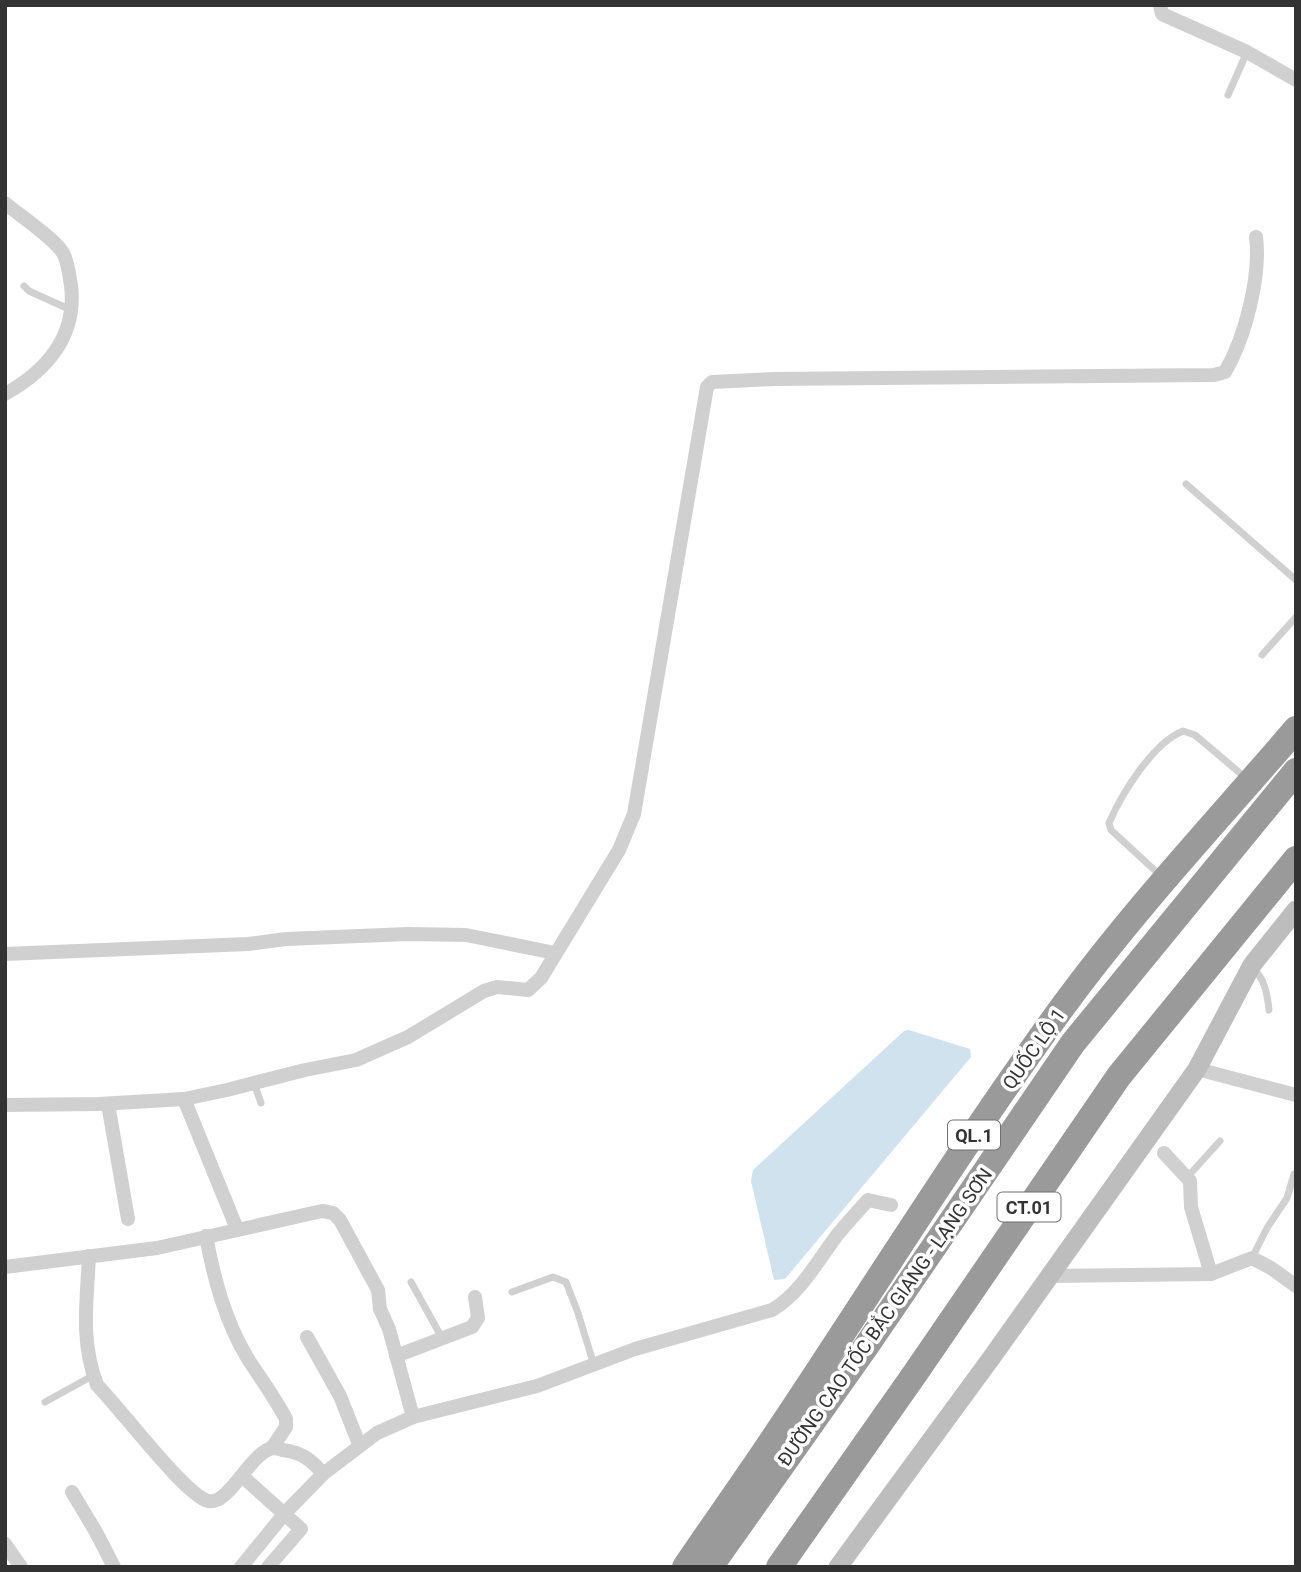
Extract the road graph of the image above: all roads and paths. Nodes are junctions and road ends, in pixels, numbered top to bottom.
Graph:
1 (1160, 5) edge
2 (1247, 52) junction
3 (1296, 80) edge
4 (1228, 95) dead end
5 (5, 203) edge
6 (1256, 237) dead end
7 (24, 286) dead end
8 (71, 310) junction
9 (5, 394) edge
10 (1186, 484) dead end
11 (1296, 580) edge
12 (1296, 617) edge
13 (1262, 655) dead end
14 (1296, 729) edge
15 (1296, 771) edge
16 (1250, 782) junction
17 (1296, 859) edge
18 (1165, 879) junction
19 (1296, 909) edge
20 (555, 953) junction
21 (5, 954) edge
22 (1251, 965) junction
23 (1269, 1010) dead end
24 (1197, 1069) junction
25 (254, 1083) junction
26 (1296, 1095) edge
27 (184, 1099) junction
28 (261, 1103) dead end
29 (108, 1104) junction
30 (5, 1105) edge
31 (1220, 1141) dead end
32 (1164, 1153) dead end
33 (1294, 1174) dead end
34 (1190, 1181) junction
35 (891, 1205) dead end
36 (128, 1219) dead end
37 (237, 1229) junction
38 (206, 1236) junction
39 (89, 1256) junction
40 (1252, 1258) junction
41 (5, 1266) edge
42 (1211, 1274) junction
43 (1049, 1276) junction
44 (411, 1282) dead end
45 (1296, 1286) edge
46 (512, 1292) dead end
47 (475, 1297) dead end
48 (307, 1337) dead end
49 (442, 1339) junction
50 (396, 1356) junction
51 (594, 1365) junction
52 (94, 1375) junction
53 (45, 1402) dead end
54 (413, 1417) junction
55 (359, 1444) junction
56 (272, 1448) junction
57 (323, 1474) junction
58 (242, 1476) junction
59 (72, 1492) dead end
60 (285, 1513) junction
61 (5, 1544) edge
62 (21, 1567) edge
63 (114, 1567) edge
64 (241, 1567) edge
65 (268, 1567) edge
66 (685, 1567) edge
67 (710, 1567) edge
68 (779, 1567) edge
69 (838, 1567) edge

1 - 2 street
2 - 3 street
2 - 4 lane
5 - 8 street
6 - 20 street
7 - 8 lane
8 - 9 street
10 - 11 lane
12 - 13 lane
14 - 16 highway, QUỐC LỘ 1 / QL.1
15 - 67 highway, ĐƯỜNG CAO TỐC BẮC GIANG - LẠNG SƠN / CT.01
16 - 18 highway, QUỐC LỘ 1 / QL.1
16 - 18 lane
17 - 68 highway, CT.01
18 - 66 highway, QUỐC LỘ 1 / QL.1
19 - 22 street
20 - 21 street
20 - 25 street
22 - 23 lane
22 - 24 street
24 - 26 street
24 - 43 street
25 - 27 street
25 - 28 lane
27 - 29 street
27 - 37 street
29 - 30 street
29 - 36 street
31 - 34 lane
32 - 34 street
33 - 40 lane
34 - 42 street
35 - 51 street
37 - 38 street
37 - 50 street
38 - 39 street
38 - 56 street
39 - 41 street
39 - 52 street
40 - 42 street
40 - 45 street
42 - 43 street
43 - 69 street
44 - 49 lane
46 - 51 lane
47 - 49 street
48 - 55 street
49 - 50 street
50 - 54 street
51 - 54 street
52 - 53 lane
52 - 58 street
54 - 55 street
55 - 57 street
56 - 57 street
56 - 58 street
57 - 60 street
58 - 60 street
59 - 63 street
60 - 64 street
60 - 65 street
61 - 62 street

